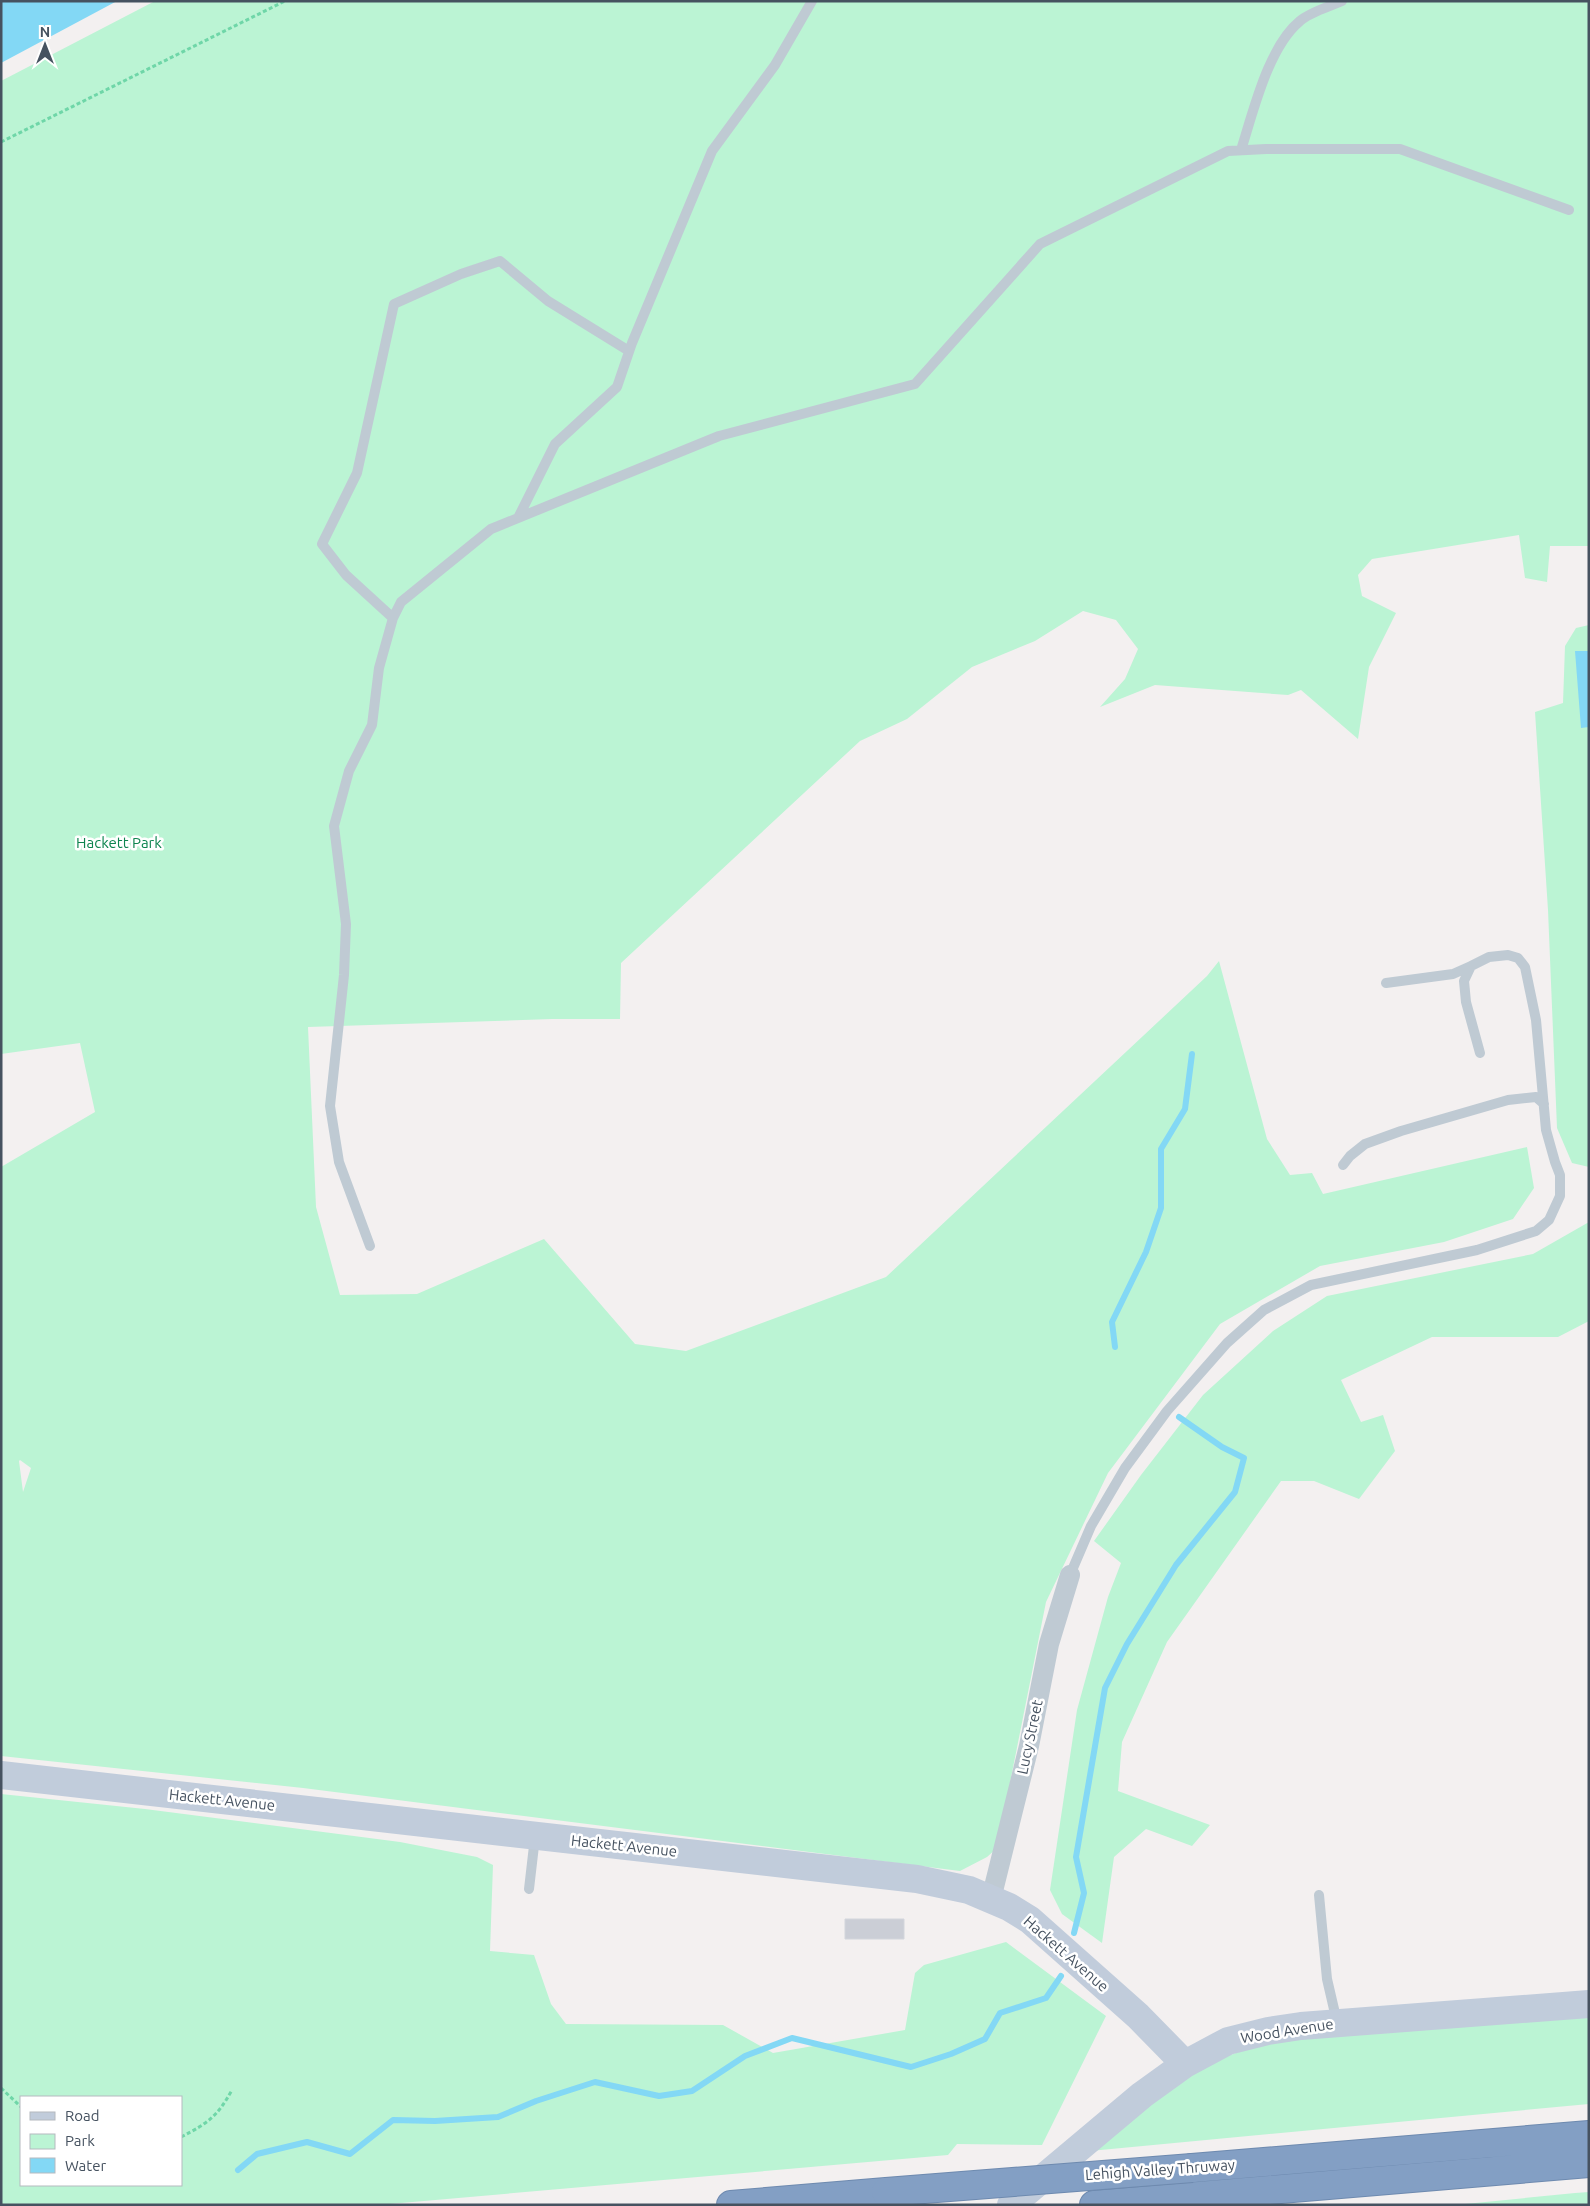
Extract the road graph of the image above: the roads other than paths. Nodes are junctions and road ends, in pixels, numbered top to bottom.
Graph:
1 (812, 1) edge
2 (1342, 1) edge
3 (1242, 150) junction
4 (1569, 210) dead end
5 (630, 351) junction
6 (518, 518) junction
7 (393, 618) junction
8 (1471, 966) junction
9 (1386, 983) dead end
10 (1480, 1053) dead end
11 (1544, 1104) junction
12 (1342, 1165) dead end
13 (370, 1246) dead end
14 (1070, 1575) joint
15 (1, 1775) edge
16 (535, 1836) junction
17 (530, 1889) dead end
18 (1319, 1895) dead end
19 (991, 1899) junction
20 (1589, 2004) edge
21 (1337, 2023) junction
22 (1185, 2064) junction
23 (1589, 2135) edge
24 (1584, 2164) edge
25 (1104, 2204) edge
26 (731, 2205) edge
27 (1011, 2205) edge

1 - 5 lane
2 - 3 lane
3 - 4 lane
3 - 6 lane
5 - 6 lane
5 - 7 lane
6 - 7 lane
7 - 13 lane
8 - 9 lane
8 - 10 lane
8 - 11 lane
11 - 12 lane
11 - 14 lane
14 - 19 street, Lucy Street
15 - 16 main road, Hackett Avenue
16 - 17 lane
16 - 19 main road, Hackett Avenue
18 - 21 lane
19 - 22 main road, Hackett Avenue
20 - 21 main road, Wood Avenue
21 - 22 main road, Wood Avenue
22 - 27 main road, Wood Avenue
23 - 26 highway, Lehigh Valley Thruway, bridge
24 - 25 highway, Lehigh Valley Thruway

